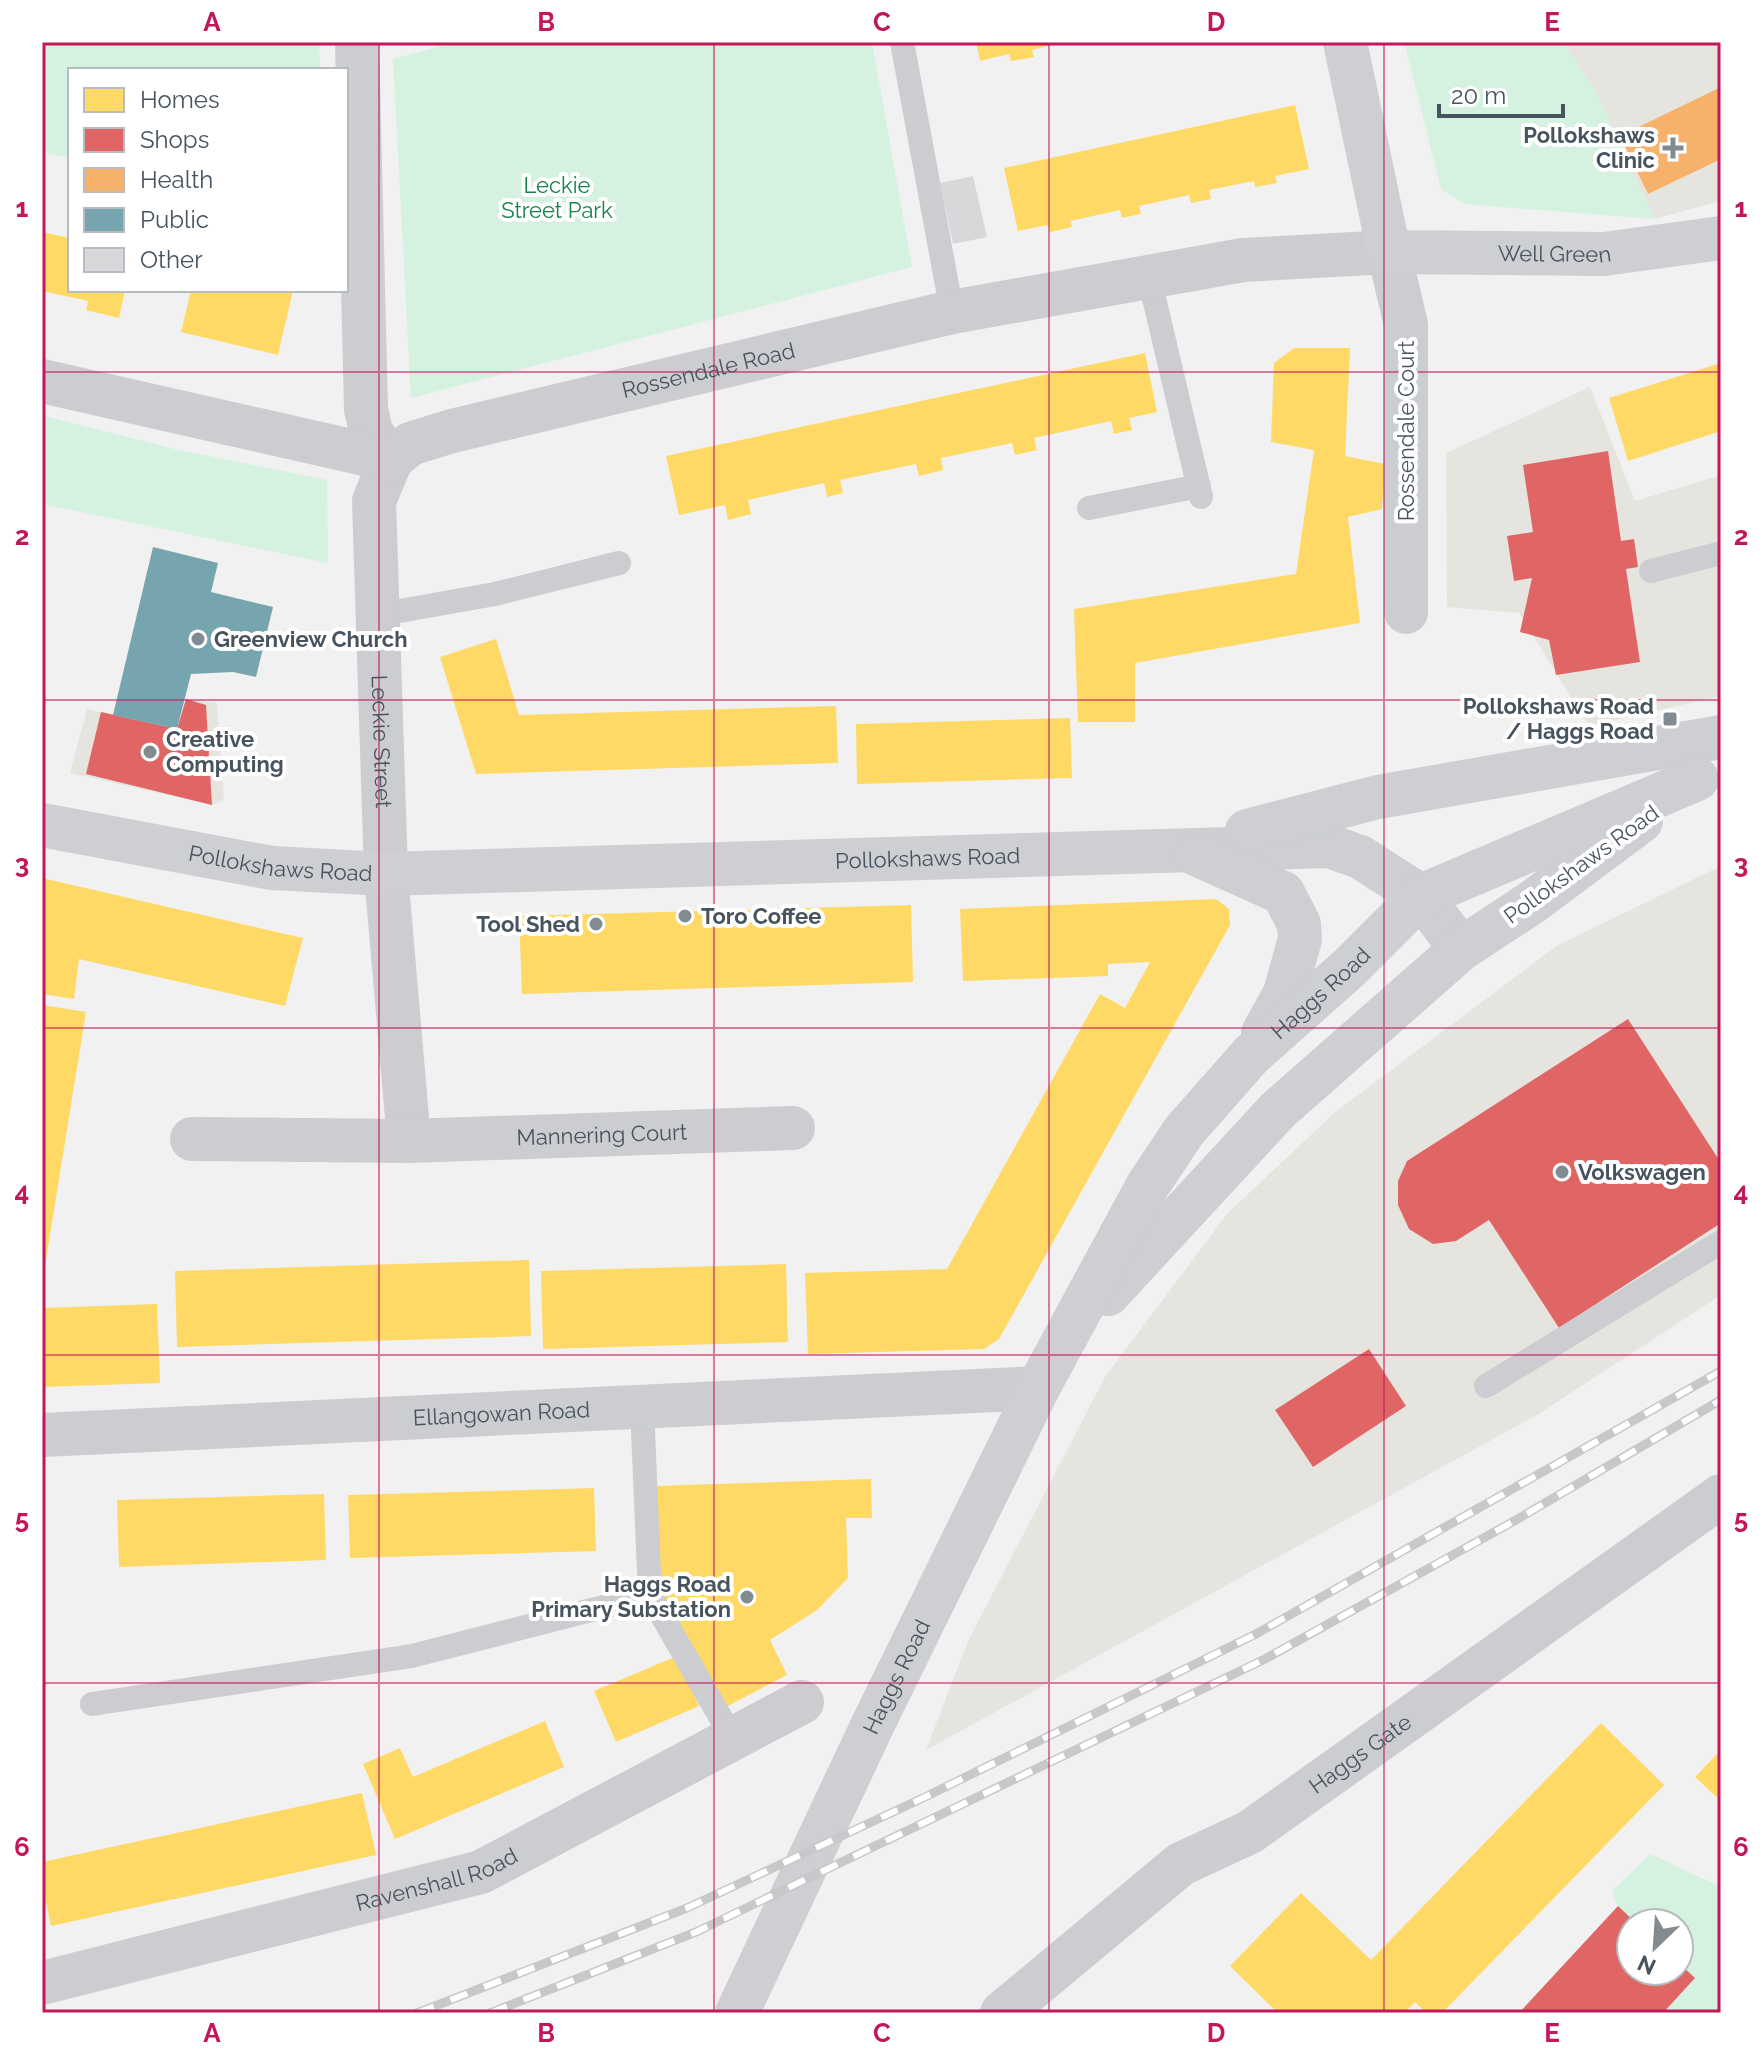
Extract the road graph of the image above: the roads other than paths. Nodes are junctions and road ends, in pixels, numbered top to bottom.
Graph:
1 (357, 42) edge
2 (902, 42) edge
3 (1345, 42) edge
4 (1721, 238) edge
5 (1389, 252) junction
6 (1149, 277) junction
7 (952, 312) junction
8 (42, 381) edge
9 (391, 460) junction
10 (1089, 508) dead end
11 (1721, 553) edge
12 (619, 563) dead end
13 (1651, 571) dead end
14 (1406, 612) dead end
15 (377, 615) junction
16 (1721, 737) edge
17 (1709, 773) edge
18 (42, 825) edge
19 (1183, 848) junction
20 (386, 874) junction
21 (1421, 896) junction
22 (1461, 949) junction
23 (1251, 1055) junction
24 (793, 1128) dead end
25 (192, 1139) dead end
26 (409, 1141) junction
27 (1721, 1242) edge
28 (1063, 1343) junction
29 (1486, 1386) dead end
30 (1038, 1388) junction
31 (642, 1407) junction
32 (42, 1435) edge
33 (1721, 1496) edge
34 (650, 1595) junction
35 (802, 1702) dead end
36 (92, 1704) dead end
37 (733, 1739) junction
38 (42, 1983) edge
39 (737, 2013) edge
40 (1002, 2013) edge

1 - 9 street
2 - 7 lane
3 - 5 main road
4 - 5 main road, Well Green
5 - 6 street, Rossendale Road
5 - 14 street, Rossendale Court
6 - 7 street, Rossendale Road
6 - 10 lane
7 - 9 street, Rossendale Road
8 - 9 street
9 - 15 street, Leckie Street
11 - 13 lane
12 - 15 lane
15 - 20 street, Leckie Street
16 - 19 main road
17 - 21 main road, Haggs Road
17 - 22 main road, Pollokshaws Road
18 - 20 main road, Pollokshaws Road
19 - 20 main road, Pollokshaws Road
19 - 21 main road, Pollokshaws Road
19 - 23 main road
20 - 26 street
21 - 22 main road, Pollokshaws Road
21 - 23 main road, Haggs Road
22 - 28 main road, Haggs Road
23 - 28 main road, Haggs Road
24 - 26 street, Mannering Court
25 - 26 street, Mannering Court
27 - 29 lane
28 - 30 main road, Haggs Road
30 - 31 street, Ellangowan Road
30 - 39 main road, Haggs Road
31 - 32 street, Ellangowan Road
31 - 34 lane
33 - 40 street, Haggs Gate
34 - 36 lane
34 - 37 lane
35 - 37 street, Ravenshall Road
37 - 38 street, Ravenshall Road

